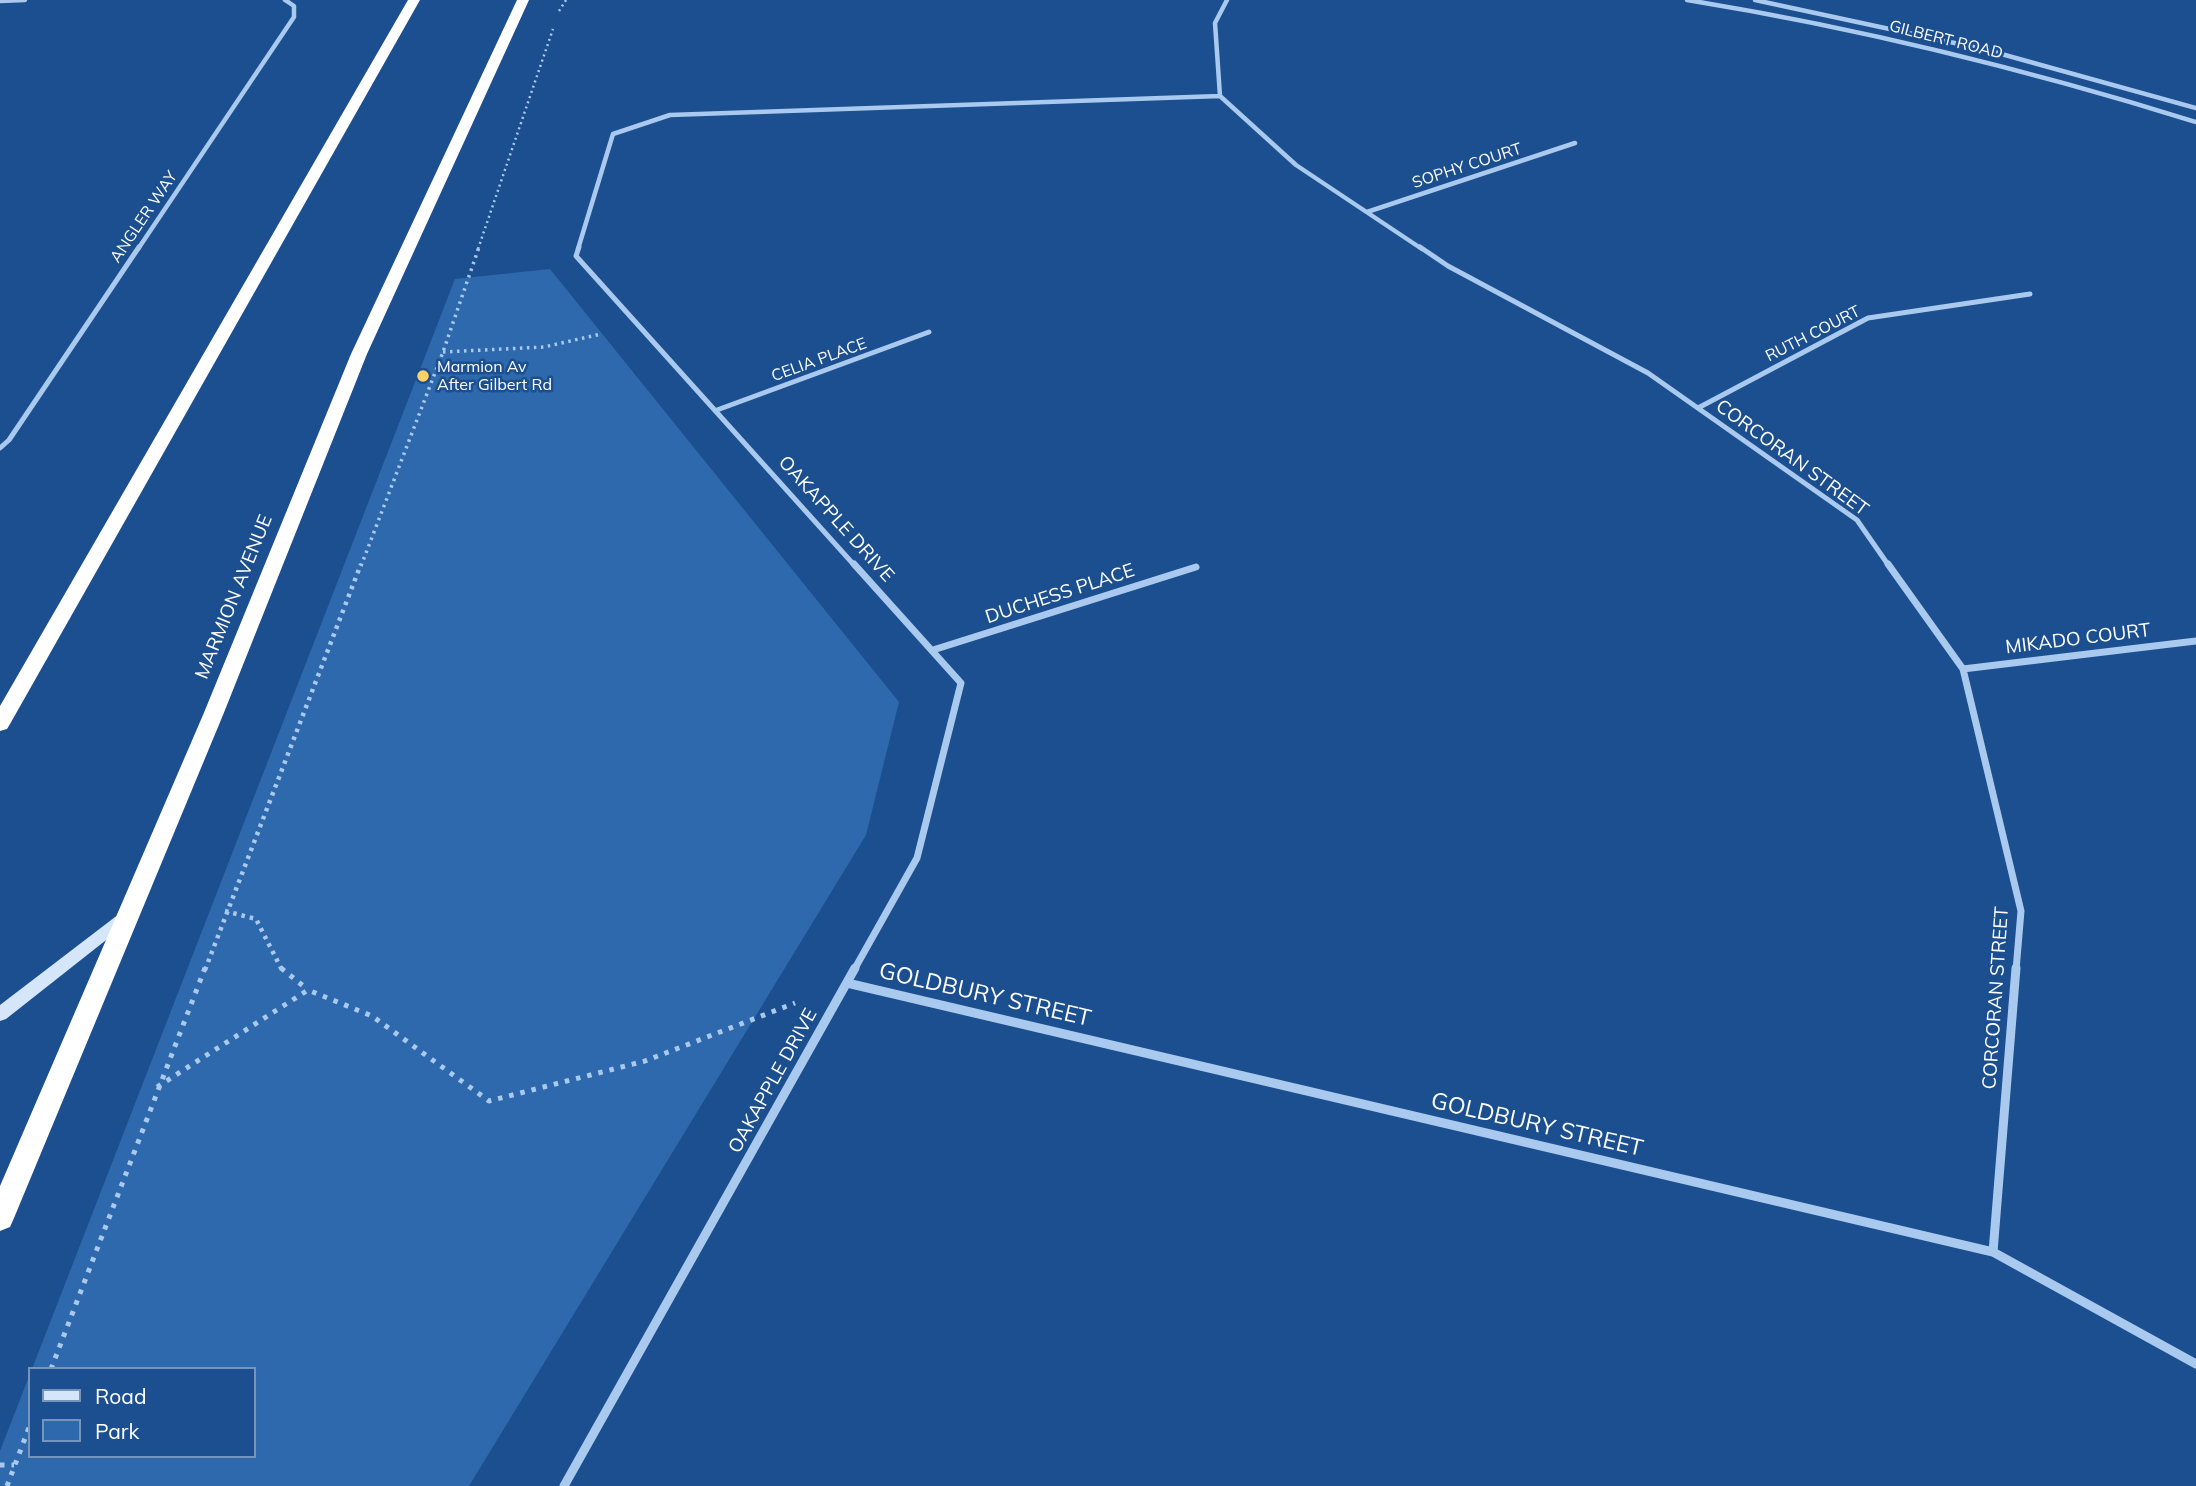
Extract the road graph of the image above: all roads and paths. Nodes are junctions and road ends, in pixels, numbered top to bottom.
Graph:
1 (25, 0) edge
2 (285, 0) edge
3 (414, 0) edge
4 (523, 0) edge
5 (566, 0) edge
6 (1227, 0) edge
7 (1687, 0) edge
8 (1755, 0) edge
9 (0, 1) edge
10 (1787, 2) edge
11 (1781, 15) junction
12 (1220, 96) junction
13 (2196, 108) edge
14 (2196, 122) edge
15 (1575, 143) dead end
16 (1367, 212) junction
17 (2030, 294) dead end
18 (635, 323) junction
19 (929, 332) dead end
20 (443, 352) junction
21 (1699, 408) junction
22 (717, 410) junction
23 (0, 448) edge
24 (1196, 567) dead end
25 (2196, 641) edge
26 (933, 650) junction
27 (1963, 669) junction
28 (0, 724) edge
29 (225, 911) junction
30 (131, 913) junction
31 (847, 982) junction
32 (308, 990) junction
33 (0, 1014) edge
34 (157, 1087) junction
35 (0, 1218) edge
36 (1993, 1252) junction
37 (2196, 1364) edge
38 (52, 1367) edge
39 (28, 1429) edge
40 (0, 1465) edge
41 (15, 1465) junction
42 (7, 1486) edge
43 (564, 1486) edge

1 - 9 street
2 - 23 street, ANGLER WAY
3 - 28 highway
4 - 30 highway, MARMION AVENUE
5 - 20 path
6 - 12 street
7 - 11 street, GILBERT ROAD
8 - 10 street, GILBERT ROAD
10 - 11 street
10 - 13 street, GILBERT ROAD
11 - 14 street, GILBERT ROAD
12 - 16 street, CORCORAN STREET
12 - 18 street, OAKAPPLE DRIVE
15 - 16 street, SOPHY COURT
16 - 21 street, CORCORAN STREET
17 - 21 street, RUTH COURT
18 - 20 path
18 - 22 street, OAKAPPLE DRIVE
19 - 22 street, CELIA PLACE
20 - 29 path
21 - 27 street, CORCORAN STREET
22 - 26 street, OAKAPPLE DRIVE
24 - 26 street, DUCHESS PLACE
25 - 27 street, MIKADO COURT
26 - 31 street, OAKAPPLE DRIVE
27 - 36 street, CORCORAN STREET
29 - 32 path
29 - 34 path
30 - 33 street
30 - 35 highway, MARMION AVENUE
31 - 32 path
31 - 36 street, GOLDBURY STREET
31 - 43 street, OAKAPPLE DRIVE
32 - 34 path
34 - 38 path
36 - 37 street, GOLDBURY STREET
39 - 41 path
40 - 41 path
41 - 42 path

